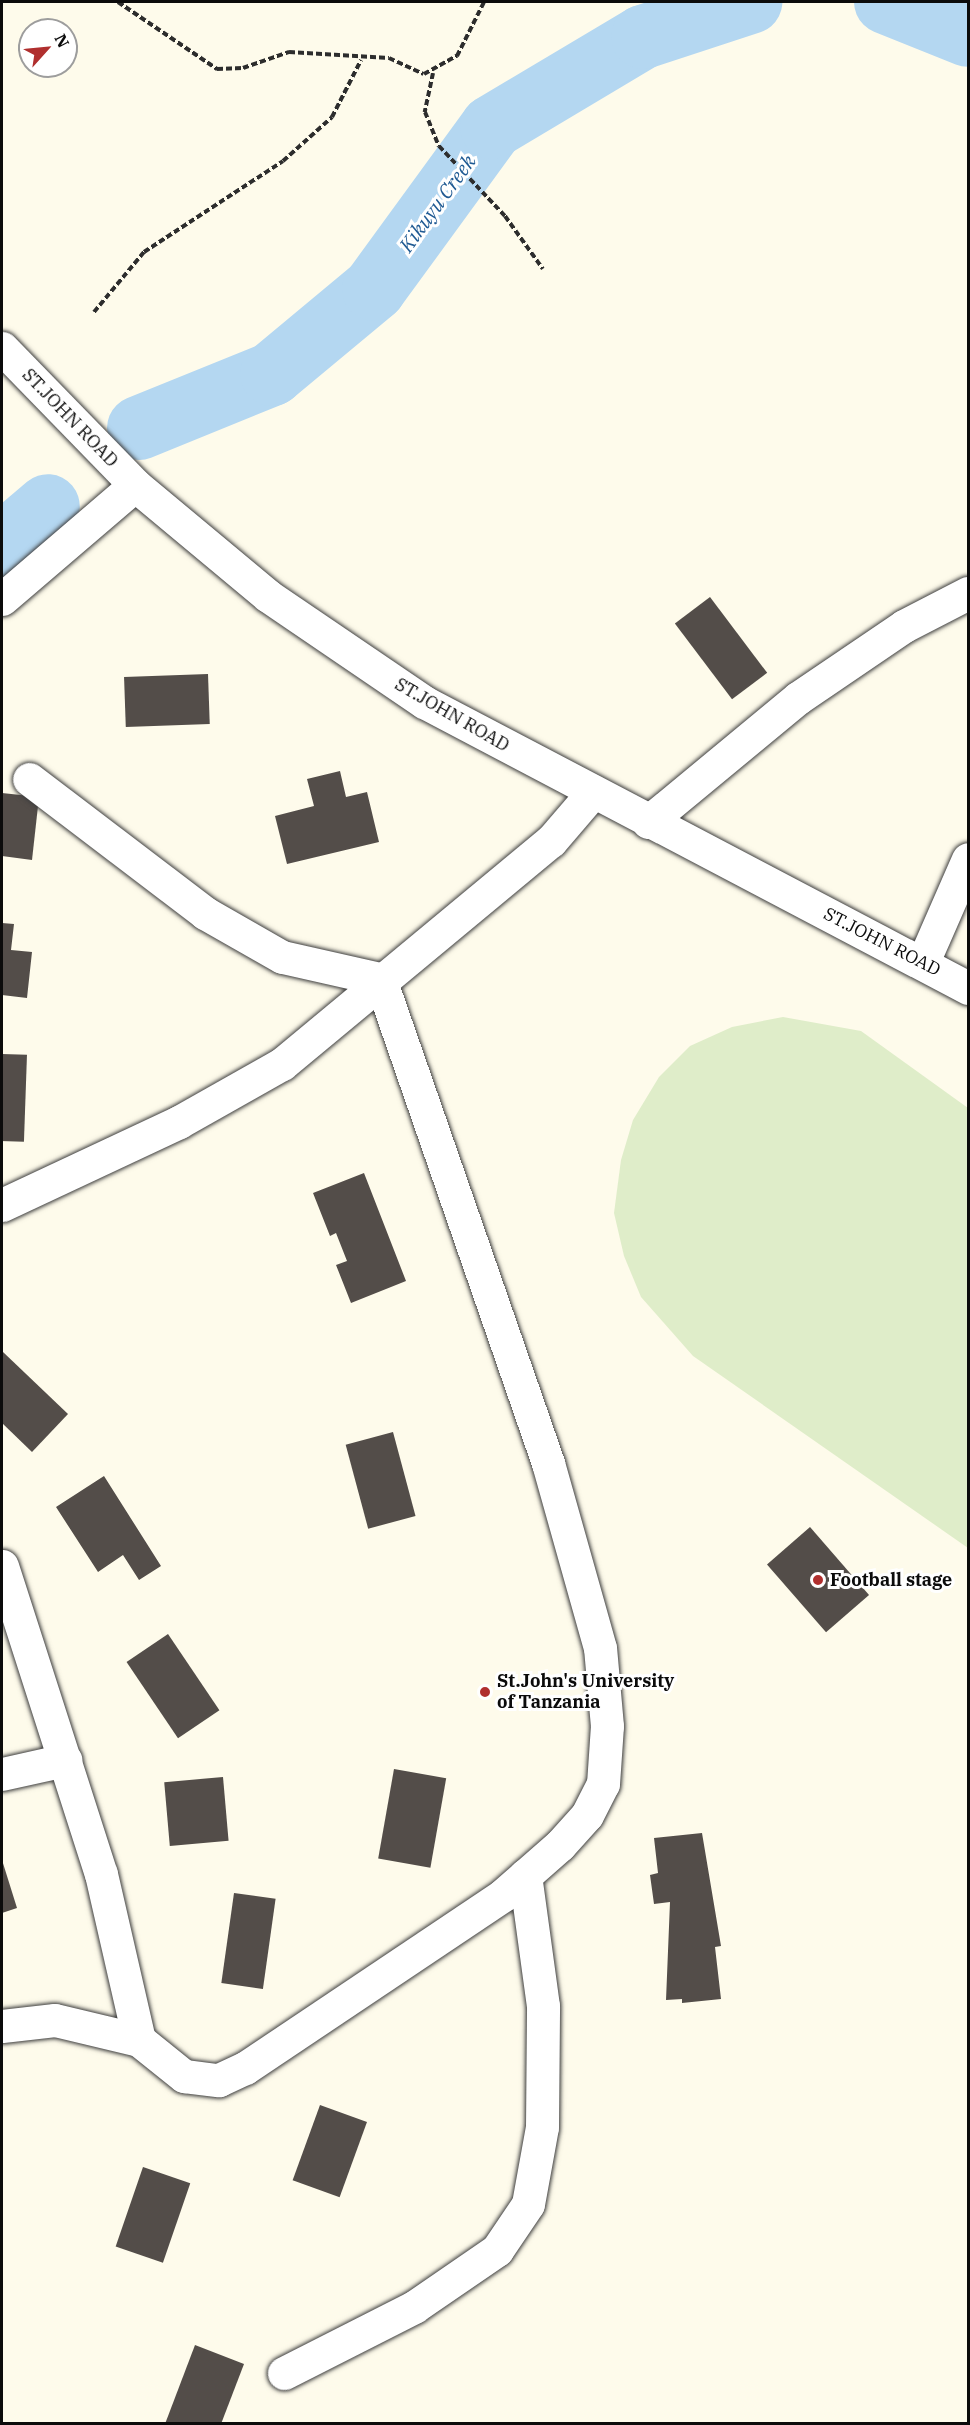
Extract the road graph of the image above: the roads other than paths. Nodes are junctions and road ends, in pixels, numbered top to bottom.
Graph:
1 (2, 348) edge
2 (135, 485) junction
3 (969, 593) edge
4 (2, 599) edge
5 (29, 779) dead end
6 (593, 792) junction
7 (648, 822) junction
8 (969, 859) edge
9 (923, 962) junction
10 (380, 980) junction
11 (969, 988) edge
12 (2, 1205) edge
13 (2, 1566) edge
14 (65, 1760) junction
15 (2, 1774) edge
16 (525, 1875) junction
17 (2, 2026) edge
18 (139, 2040) junction
19 (284, 2373) dead end

1 - 2 street, ST.JOHN ROAD
2 - 4 street
2 - 6 street, ST.JOHN ROAD
3 - 7 street
5 - 10 street
6 - 7 street, ST.JOHN ROAD
6 - 10 street
7 - 9 street, ST.JOHN ROAD
8 - 9 street
9 - 11 street, ST.JOHN ROAD
10 - 12 street
10 - 16 street
13 - 14 street
14 - 15 street
14 - 18 street
16 - 18 street
16 - 19 street
17 - 18 street

